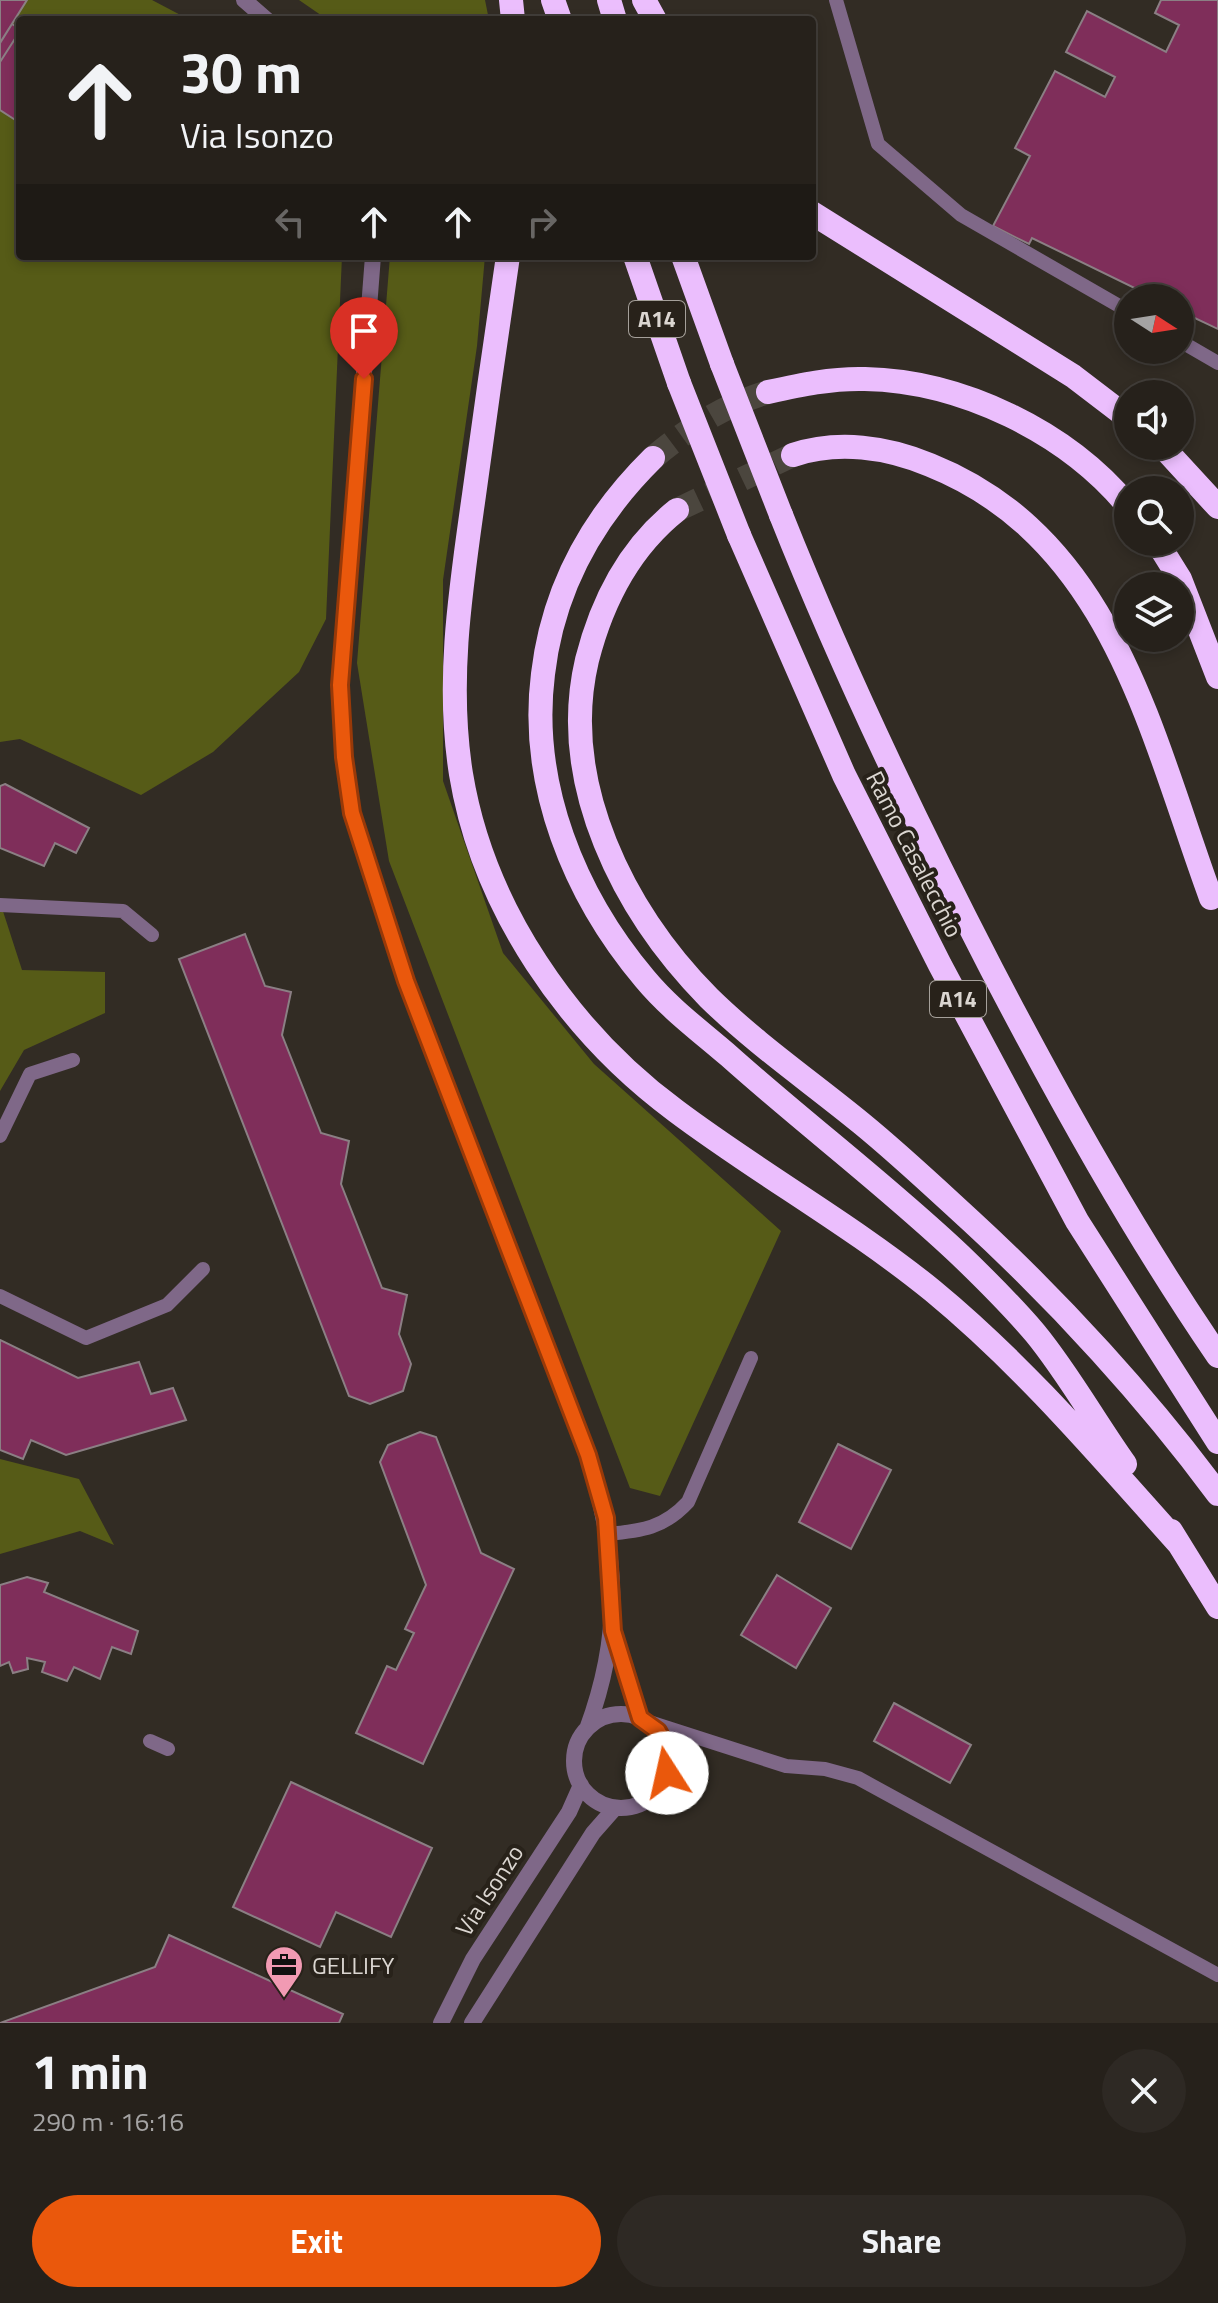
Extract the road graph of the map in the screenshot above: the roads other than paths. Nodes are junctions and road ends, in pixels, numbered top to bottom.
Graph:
1 (836, 0) edge
2 (244, 2) edge
3 (262, 16) edge
4 (816, 215) edge
5 (373, 260) edge
6 (507, 260) edge
7 (636, 260) edge
8 (684, 260) edge
9 (1114, 303) edge
10 (1194, 349) edge
11 (1218, 363) edge
12 (768, 392) tunnel mouth
13 (1114, 407) edge
14 (793, 455) tunnel mouth
15 (653, 458) tunnel mouth
16 (1175, 460) edge
17 (1114, 488) edge
18 (1218, 507) edge
19 (677, 510) tunnel mouth
20 (1166, 556) edge
21 (1218, 677) edge
22 (1211, 898) dead end
23 (0, 905) edge
24 (152, 935) dead end
25 (73, 1060) dead end
26 (0, 1136) edge
27 (203, 1269) dead end
28 (0, 1296) edge
29 (1218, 1356) edge
30 (751, 1358) dead end
31 (1218, 1442) edge
32 (1218, 1494) edge
33 (607, 1534) junction
34 (1179, 1544) junction
35 (1218, 1607) edge
36 (613, 1631) junction
37 (643, 1719) junction
38 (587, 1729) junction
39 (150, 1741) dead end
40 (168, 1749) dead end
41 (581, 1785) junction
42 (615, 1808) junction
43 (1218, 1975) edge
44 (441, 2023) edge
45 (472, 2023) edge

1 - 9 lane
2 - 3 street
4 - 13 highway
5 - 33 street
6 - 34 highway
7 - 31 highway, Ramo Casalecchio / A14, bridge
8 - 29 highway, Ramo Casalecchio / A14, bridge
10 - 11 lane
12 - 17 highway
14 - 22 highway
15 - 34 highway
16 - 18 highway
19 - 32 highway
20 - 21 highway
23 - 24 lane
25 - 26 lane
27 - 28 lane
30 - 33 lane
33 - 36 street
34 - 35 highway
36 - 37 street
36 - 38 street
37 - 38 street
37 - 42 street
37 - 43 lane
38 - 41 street
39 - 40 lane
41 - 42 street
41 - 44 street, Via Isonzo
42 - 45 street

